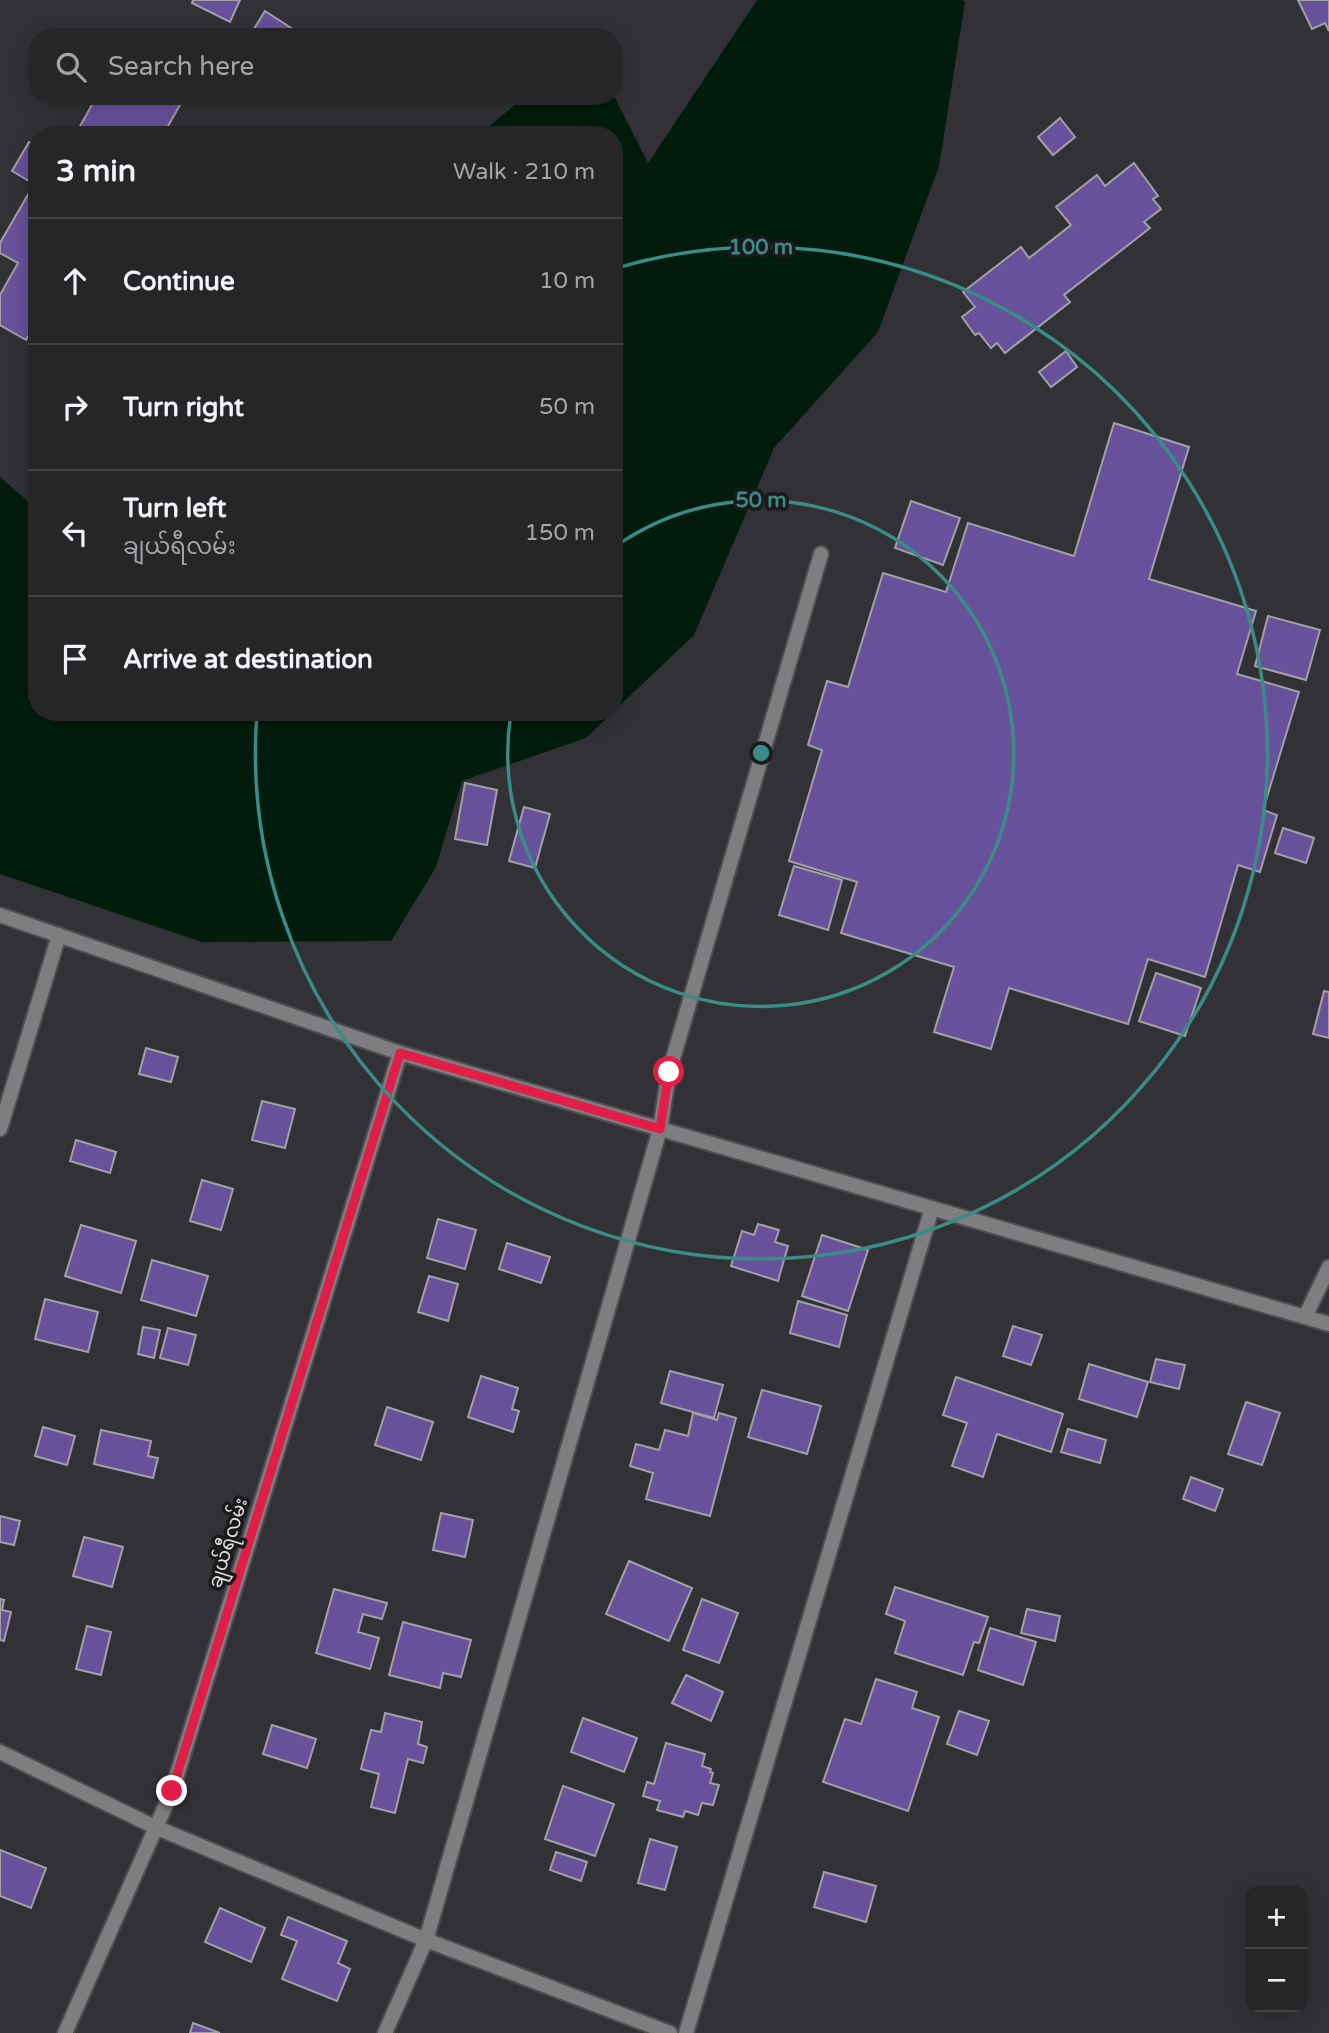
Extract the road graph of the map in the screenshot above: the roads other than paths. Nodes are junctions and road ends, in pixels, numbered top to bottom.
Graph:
1 (821, 554) dead end
2 (0, 915) edge
3 (59, 936) junction
4 (400, 1053) junction
5 (0, 1129) edge
6 (660, 1129) junction
7 (932, 1208) junction
8 (1329, 1267) edge
9 (1304, 1317) junction
10 (1329, 1324) edge
11 (0, 1752) edge
12 (155, 1827) junction
13 (426, 1940) junction
14 (65, 2033) edge
15 (385, 2033) edge
16 (670, 2033) edge
17 (685, 2033) edge

1 - 6 street
2 - 3 street
3 - 4 street
3 - 5 street
4 - 6 street
4 - 12 street, ချယ်ရီလမ်း
6 - 7 street
6 - 13 street
7 - 9 street
7 - 17 street
8 - 9 street
9 - 10 street
11 - 12 street
12 - 13 street
12 - 14 street, ချယ်ရီလမ်း
13 - 15 street
13 - 16 street

